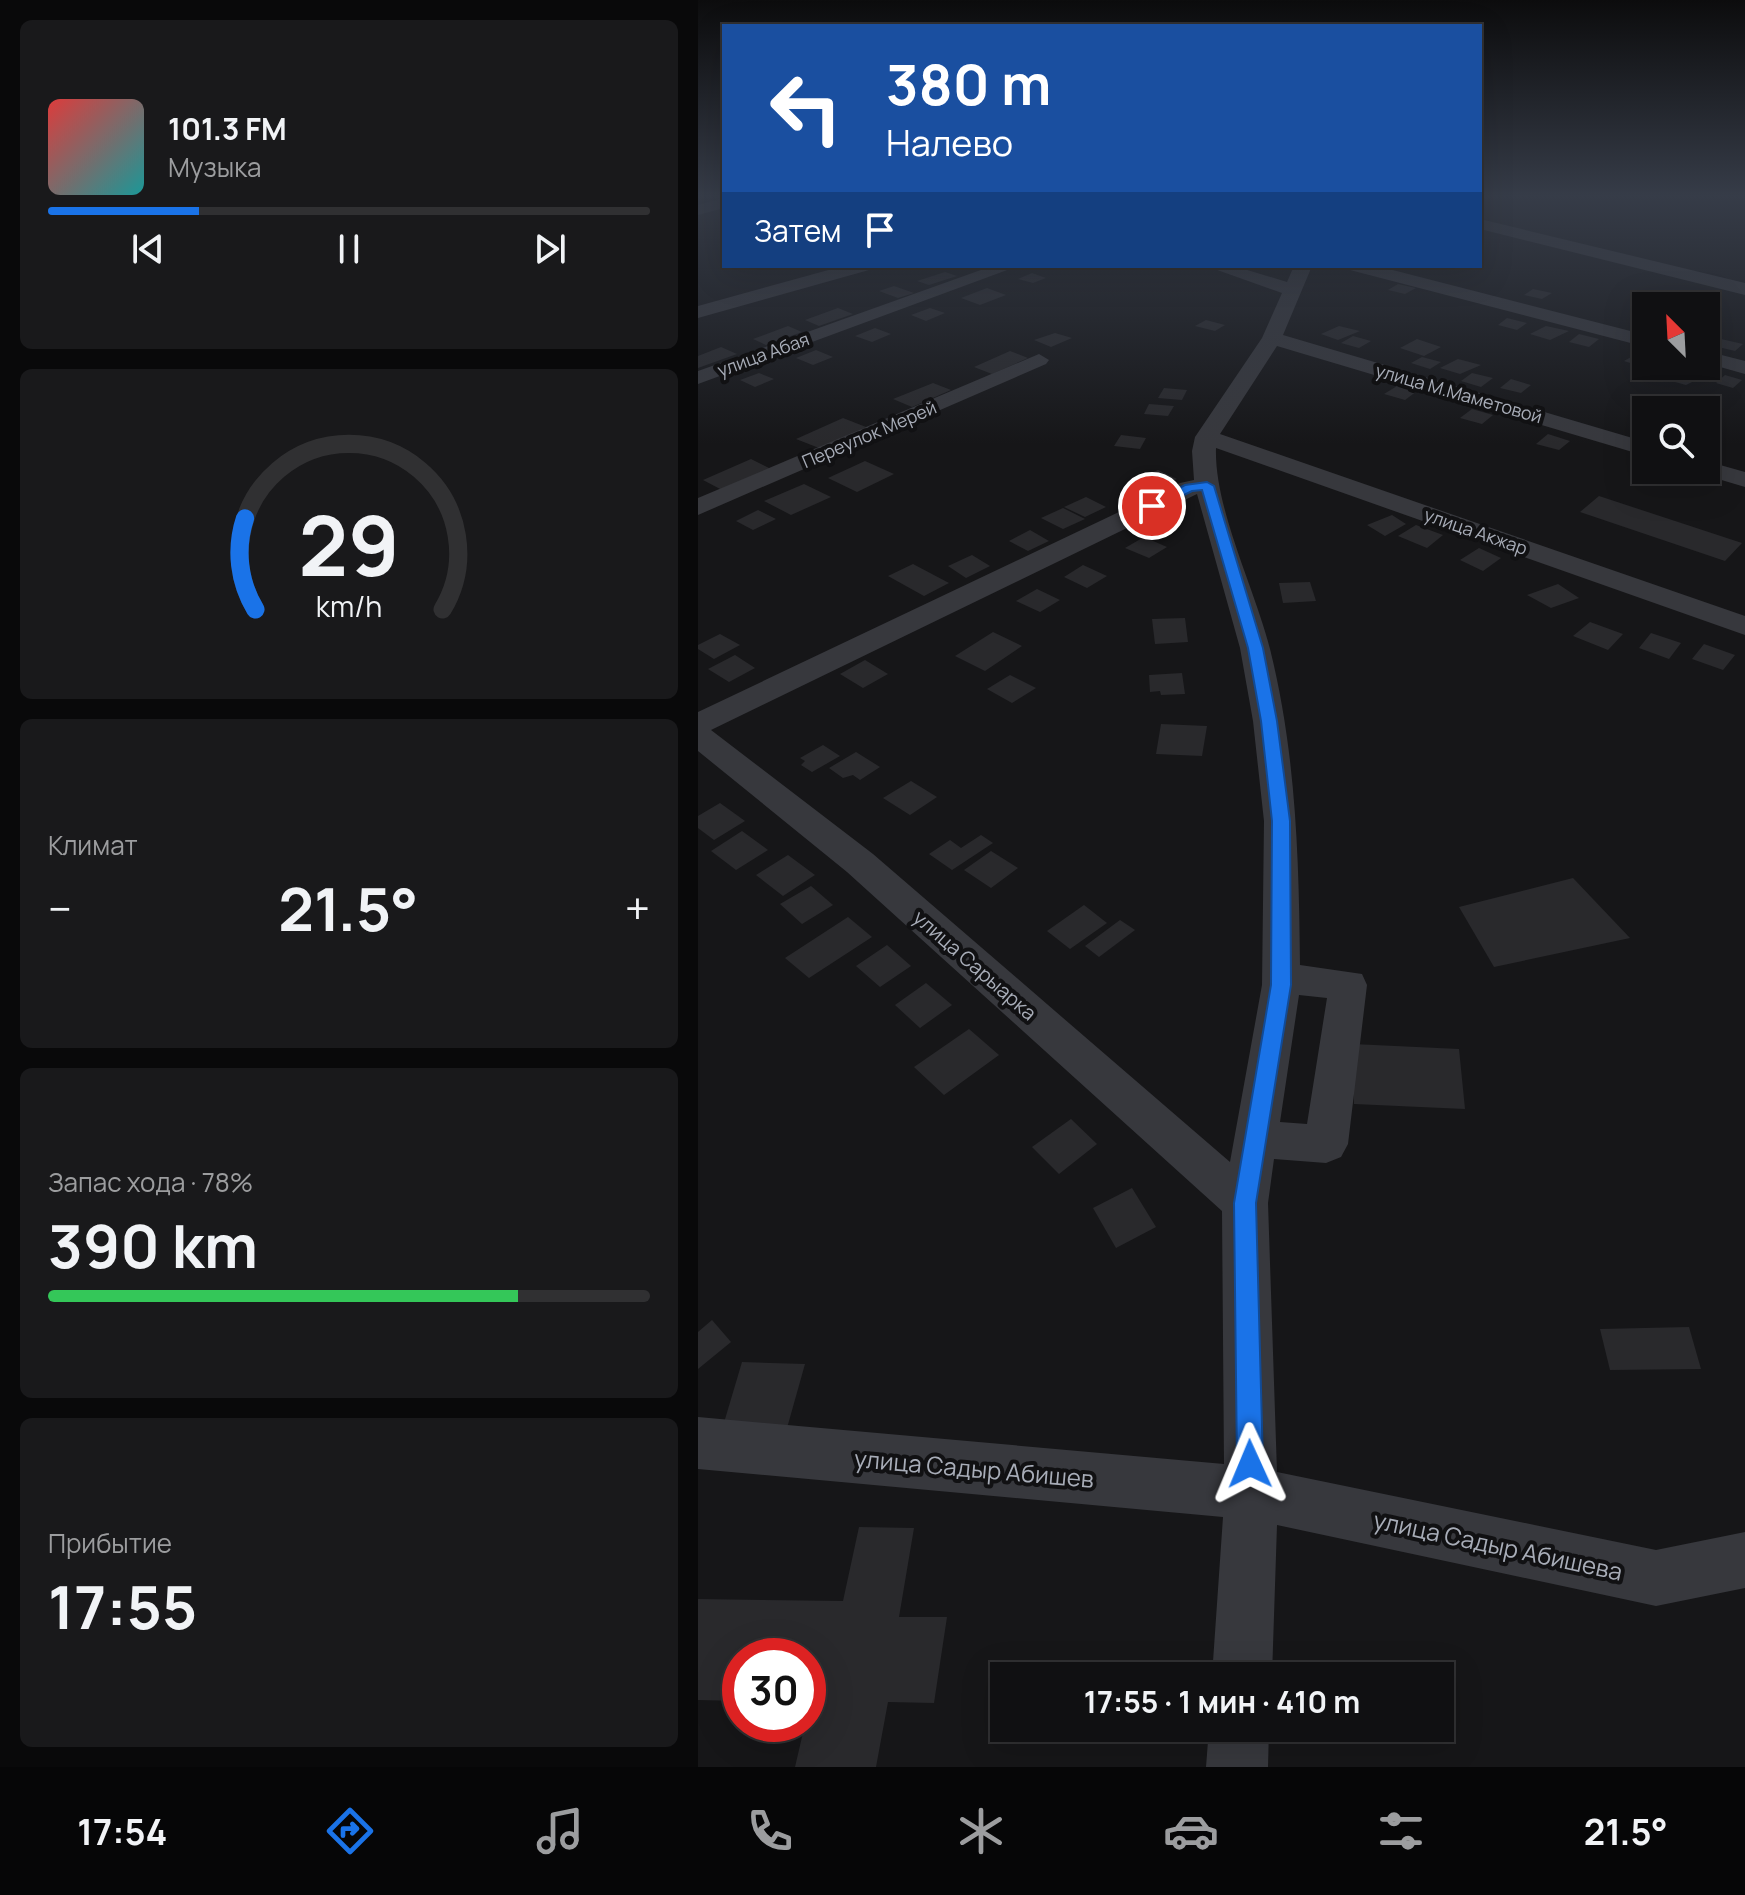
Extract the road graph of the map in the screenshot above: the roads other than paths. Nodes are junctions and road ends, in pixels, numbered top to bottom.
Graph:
1 (818, 278) edge
2 (974, 278) edge
3 (1255, 278) edge
4 (1298, 278) edge
5 (1404, 278) edge
6 (1702, 278) edge
7 (1745, 289) edge
8 (1293, 290) junction
9 (698, 312) edge
10 (1632, 337) edge
11 (1272, 338) junction
12 (1039, 360) dead end
13 (1720, 361) edge
14 (1745, 368) edge
15 (698, 378) edge
16 (1207, 437) junction
17 (1632, 445) edge
18 (1720, 472) edge
19 (1745, 480) edge
20 (1207, 486) junction
21 (698, 507) edge
22 (1745, 626) edge
23 (698, 724) edge
24 (698, 735) edge
25 (1281, 978) junction
26 (1256, 1139) junction
27 (1245, 1203) junction
28 (698, 1443) edge
29 (1251, 1493) junction
30 (1745, 1560) edge
31 (1243, 1662) edge
32 (1238, 1742) edge
33 (1237, 1767) edge

1 - 9 street
2 - 15 street, улица Абая
3 - 8 street
4 - 8 street
5 - 10 street
6 - 7 street
8 - 11 street
11 - 16 street
11 - 17 street, улица М.Маметовой
12 - 21 street, Переулок Мерей
13 - 14 street
16 - 20 street
16 - 22 street, улица Акжар
18 - 19 street
20 - 23 street
20 - 25 street
24 - 27 street, улица Сарыарка
25 - 26 street
25 - 26 street
26 - 27 street
27 - 29 street
28 - 29 street, улица Садыр Абишев
29 - 30 street, улица Садыр Абишева
29 - 31 street
32 - 33 street

